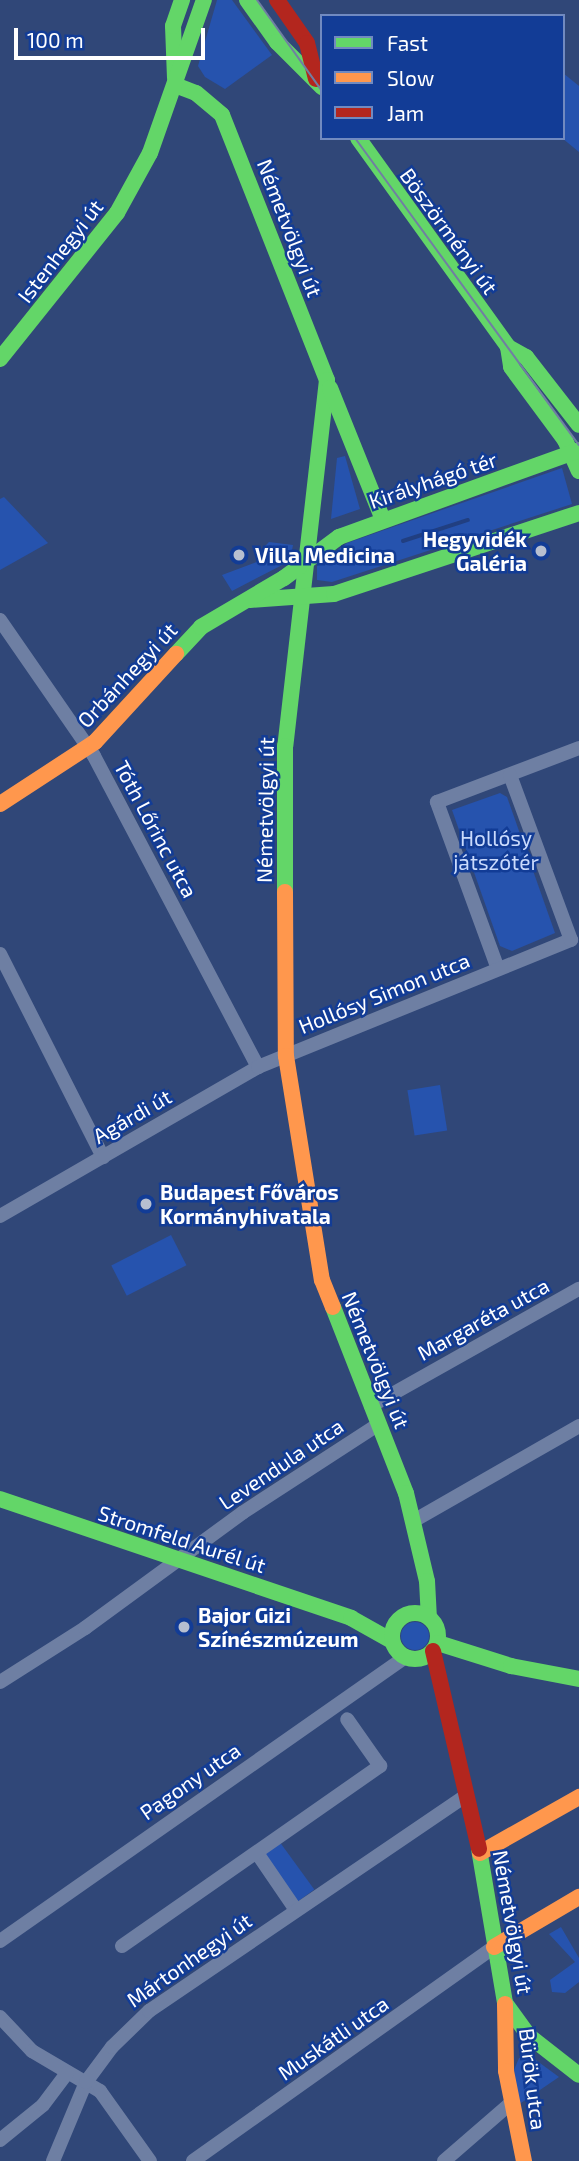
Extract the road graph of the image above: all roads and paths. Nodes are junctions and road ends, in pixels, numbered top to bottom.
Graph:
1 (171, 0) edge
2 (182, 0) edge
3 (204, 0) edge
4 (247, 0) edge
5 (277, 0) edge
6 (173, 26) junction
7 (319, 83) edge
8 (175, 85) junction
9 (359, 140) edge
10 (508, 347) junction
11 (3, 349) edge
12 (327, 380) junction
13 (579, 425) edge
14 (576, 452) edge
15 (579, 471) edge
16 (579, 513) edge
17 (383, 520) junction
18 (307, 562) junction
19 (303, 598) junction
20 (249, 600) junction
21 (0, 620) edge
22 (87, 748) junction
23 (579, 748) edge
24 (510, 775) junction
25 (0, 804) edge
26 (0, 954) edge
27 (498, 969) junction
28 (286, 1055) junction
29 (258, 1067) junction
30 (103, 1157) junction
31 (0, 1216) edge
32 (579, 1289) edge
33 (371, 1406) junction
34 (379, 1424) junction
35 (579, 1426) edge
36 (0, 1499) edge
37 (415, 1520) junction
38 (180, 1561) junction
39 (424, 1564) junction
40 (429, 1616) junction
41 (403, 1617) junction
42 (351, 1618) junction
43 (393, 1641) junction
44 (435, 1647) junction
45 (408, 1658) junction
46 (579, 1679) edge
47 (0, 1682) edge
48 (444, 1707) junction
49 (347, 1719) dead end
50 (465, 1796) junction
51 (579, 1797) edge
52 (257, 1853) junction
53 (480, 1853) junction
54 (579, 1896) edge
55 (296, 1910) junction
56 (0, 1941) edge
57 (122, 1946) dead end
58 (494, 1947) junction
59 (505, 2003) junction
60 (0, 2017) edge
61 (529, 2036) junction
62 (506, 2071) junction
63 (67, 2073) junction
64 (579, 2075) edge
65 (86, 2082) junction
66 (511, 2103) junction
67 (43, 2105) junction
68 (67, 2120) junction
69 (0, 2140) edge
70 (53, 2161) edge
71 (150, 2161) edge
72 (193, 2161) edge
73 (444, 2161) edge
74 (524, 2161) edge

1 - 6 street
2 - 6 street, Istenhegyi út
3 - 8 street, Istenhegyi út
4 - 7 street
5 - 7 street
6 - 8 street, Istenhegyi út
8 - 11 street, Istenhegyi út
8 - 12 street, Németvölgyi út
9 - 10 street, Böszörményi út
10 - 13 street, Böszörményi út
10 - 14 street, Böszörményi út
12 - 17 street
12 - 18 street, Németvölgyi út
14 - 15 street, Böszörményi út
14 - 17 street, Királyhágó tér
16 - 19 street
17 - 18 street, Királyhágó tér
18 - 19 street, Németvölgyi út
18 - 20 street, Orbánhegyi út
19 - 20 street, Orbánhegyi út
19 - 28 street, Németvölgyi út
20 - 22 street, Orbánhegyi út
21 - 22 street, Tóth Lőrinc utca
22 - 25 street, Orbánhegyi út
22 - 29 street, Tóth Lőrinc utca
23 - 24 street, Hollósy Simon utca
24 - 27 street, Hollósy Simon utca
24 - 27 street, Hollósy Simon utca
26 - 30 street
27 - 28 street, Hollósy Simon utca
28 - 29 street, Agárdi út
28 - 33 street, Németvölgyi út
29 - 30 street, Agárdi út
30 - 31 street, Agárdi út
32 - 33 street, Margaréta utca
33 - 34 street, Németvölgyi út
34 - 37 street, Németvölgyi út
34 - 38 street, Levendula utca
35 - 37 street
36 - 38 street, Stromfeld Aurél út
37 - 39 street, Németvölgyi út
38 - 42 street, Stromfeld Aurél út
38 - 47 street, Levendula utca
39 - 40 street, Németvölgyi út
39 - 41 street, Németvölgyi út
40 - 41 street
40 - 44 street
41 - 42 street, Stromfeld Aurél út
41 - 43 street
42 - 43 street, Stromfeld Aurél út
43 - 45 street
44 - 45 street
44 - 46 street
44 - 48 street, Németvölgyi út
45 - 48 street, Németvölgyi út
45 - 56 street, Pagony utca
48 - 50 street, Németvölgyi út
49 - 52 street
50 - 53 street, Németvölgyi út
50 - 55 street, Mártonhegyi út
51 - 53 street
52 - 55 street
52 - 57 street
53 - 58 street, Németvölgyi út
54 - 58 street
55 - 65 street, Mártonhegyi út
58 - 59 street, Németvölgyi út
58 - 72 street, Muskátli utca
59 - 61 street, Németvölgyi út
59 - 62 street, Bürök utca
60 - 63 street
61 - 62 street
61 - 64 street, Németvölgyi út
62 - 66 street, Bürök utca
63 - 65 street
63 - 67 street
65 - 68 street, Mártonhegyi út
65 - 71 street
66 - 73 street
66 - 74 street, Bürök utca
67 - 68 street
67 - 69 street
68 - 70 street, Mártonhegyi út

